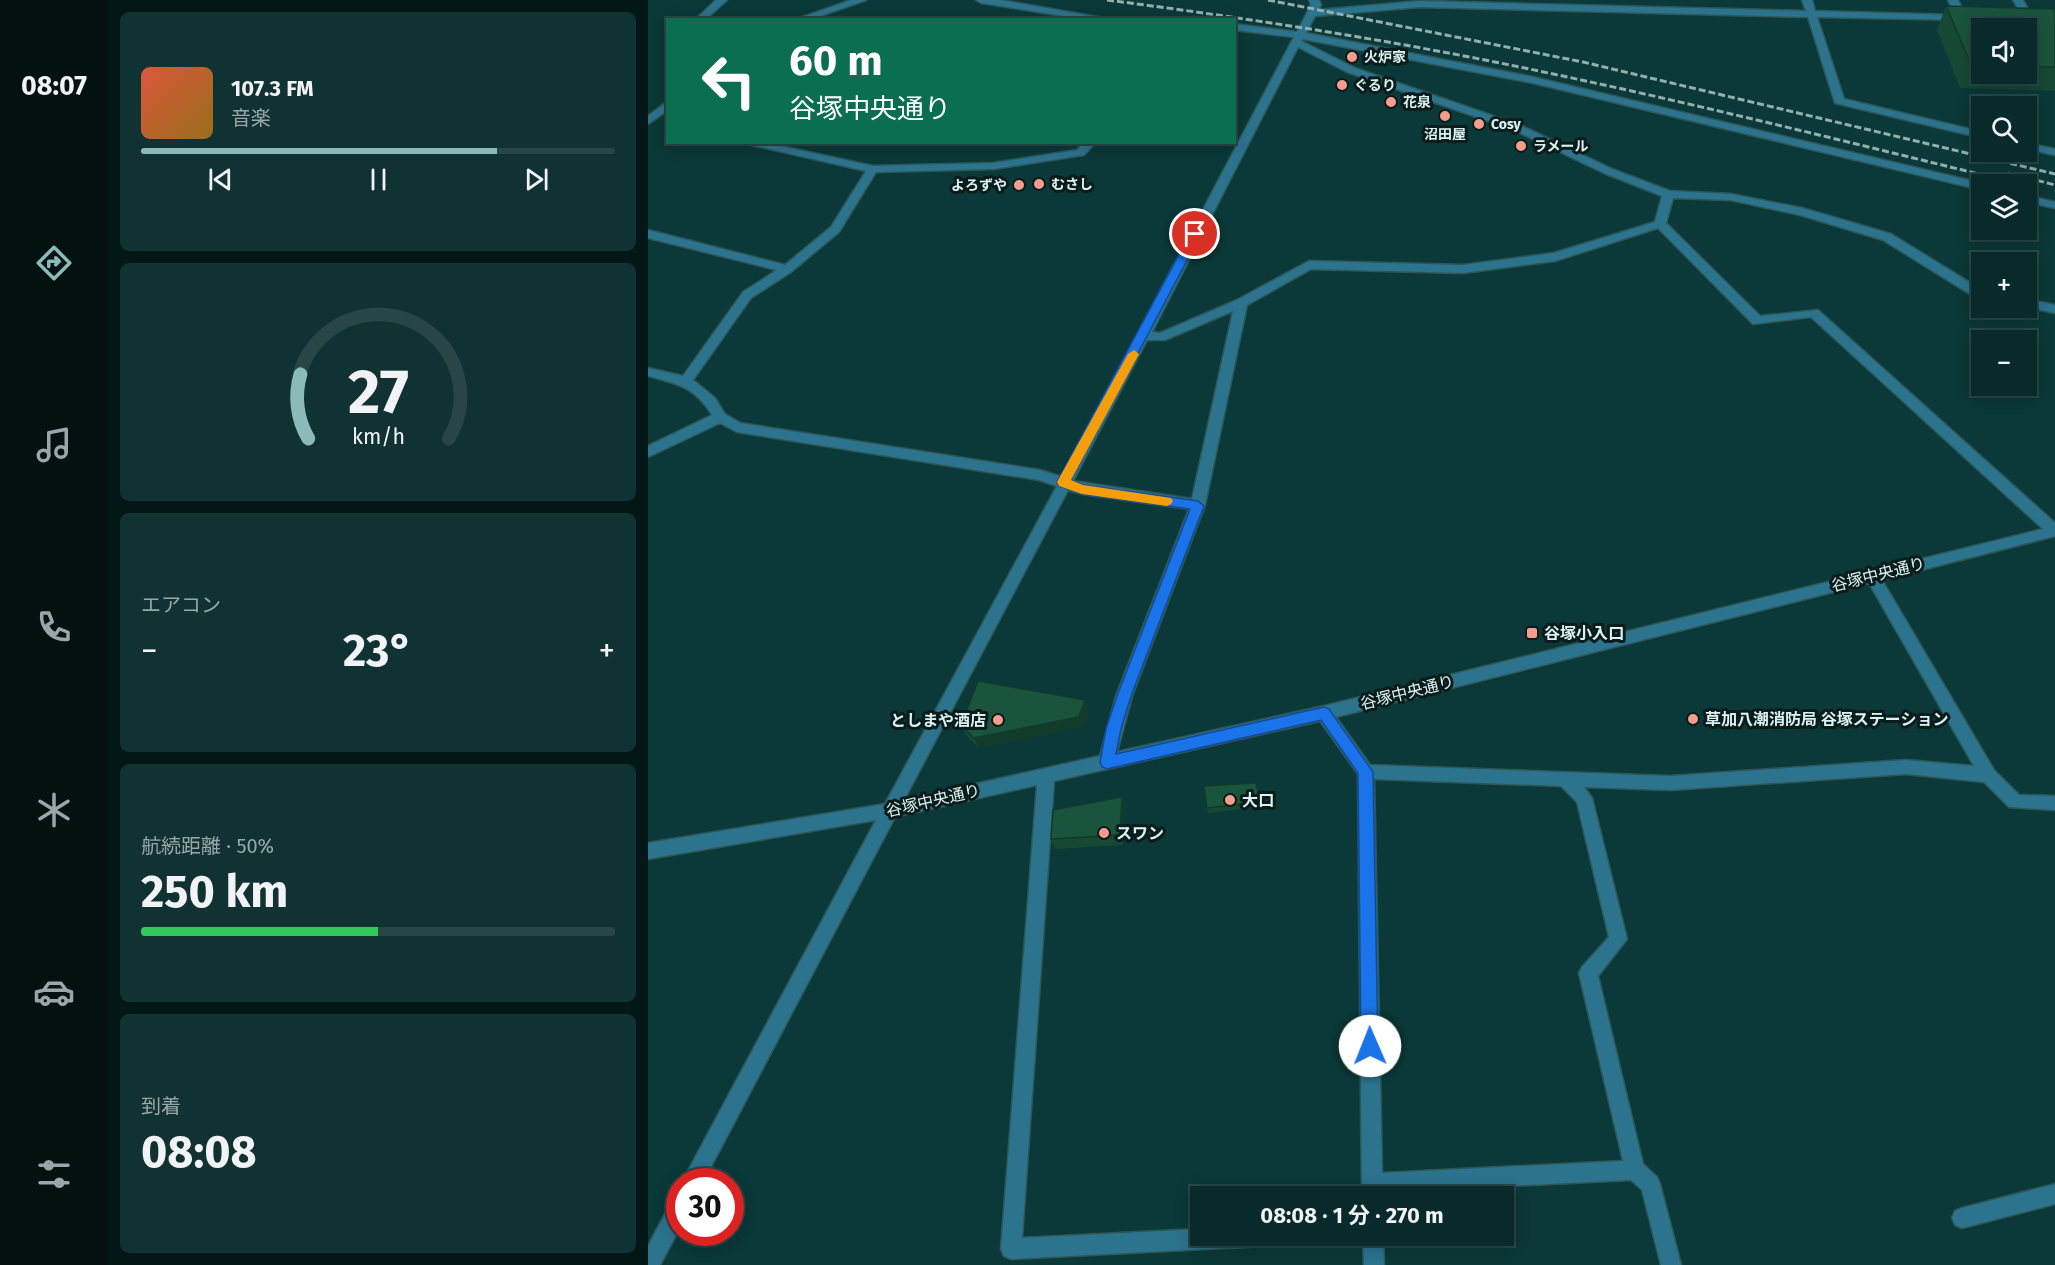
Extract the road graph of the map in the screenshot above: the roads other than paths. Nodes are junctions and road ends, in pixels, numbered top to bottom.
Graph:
1 (722, 0) edge
2 (861, 0) edge
3 (981, 0) edge
4 (1314, 0) edge
5 (1698, 0) edge
6 (1808, 0) edge
7 (1953, 0) edge
8 (2018, 0) edge
9 (1521, 3) edge
10 (1595, 4) edge
11 (1700, 11) junction
12 (1312, 13) junction
13 (1812, 14) junction
14 (701, 18) edge
15 (804, 18) edge
16 (1098, 18) edge
17 (1961, 18) junction
18 (2032, 18) edge
19 (1971, 19) edge
20 (1236, 27) edge
21 (1297, 39) junction
22 (648, 105) edge
23 (666, 108) edge
24 (648, 121) edge
25 (1241, 131) edge
26 (1971, 132) edge
27 (754, 144) edge
28 (1089, 144) edge
29 (1235, 144) edge
30 (2037, 148) edge
31 (2055, 152) edge
32 (873, 169) junction
33 (1971, 184) edge
34 (1668, 194) junction
35 (2037, 201) edge
36 (2055, 205) edge
37 (1660, 224) junction
38 (648, 234) edge
39 (787, 269) junction
40 (1971, 289) edge
41 (1241, 303) junction
42 (2037, 305) edge
43 (2055, 309) edge
44 (1143, 336) junction
45 (648, 372) edge
46 (686, 381) junction
47 (720, 417) junction
48 (648, 452) edge
49 (1064, 482) junction
50 (1198, 506) junction
51 (2055, 531) edge
52 (1872, 575) junction
53 (1324, 713) junction
54 (1107, 762) junction
55 (1366, 772) junction
56 (1046, 774) junction
57 (1988, 775) junction
58 (1564, 778) junction
59 (2055, 803) edge
60 (887, 811) junction
61 (648, 851) edge
62 (699, 1168) edge
63 (1635, 1170) junction
64 (1372, 1186) edge
65 (1425, 1186) edge
66 (2055, 1194) edge
67 (1962, 1218) dead end
68 (666, 1233) edge
69 (1190, 1240) edge
70 (1373, 1246) edge
71 (649, 1265) edge
72 (1374, 1265) edge
73 (1671, 1265) edge

1 - 14 street
2 - 15 street
3 - 16 street
4 - 12 street
5 - 11 street
6 - 13 street
7 - 17 street
8 - 18 street
9 - 10 street
9 - 12 street
10 - 11 street
11 - 13 street
12 - 21 street
13 - 17 street
13 - 26 street
17 - 19 street
20 - 21 street
21 - 25 street
21 - 33 street
21 - 34 street
22 - 23 street
23 - 24 street
27 - 32 street
28 - 32 street
29 - 44 street
30 - 31 street
32 - 39 street
34 - 37 street
34 - 40 street
35 - 36 street
37 - 41 street
37 - 51 street
38 - 39 street
39 - 46 street
41 - 44 street
41 - 50 street
42 - 43 street
44 - 49 street
45 - 46 street
46 - 47 street
47 - 48 street
47 - 49 street
49 - 50 street
49 - 60 street
50 - 54 street
51 - 52 street, 谷塚中央通り
52 - 53 street, 谷塚中央通り
52 - 57 street
53 - 54 street, 谷塚中央通り
53 - 55 street
54 - 56 street, 谷塚中央通り
55 - 58 street
55 - 64 street
56 - 60 street, 谷塚中央通り
56 - 69 street
57 - 58 street
57 - 59 street
58 - 63 street
60 - 61 street, 谷塚中央通り
60 - 62 street
63 - 65 street
63 - 73 street
66 - 67 street
68 - 71 street
70 - 72 street

